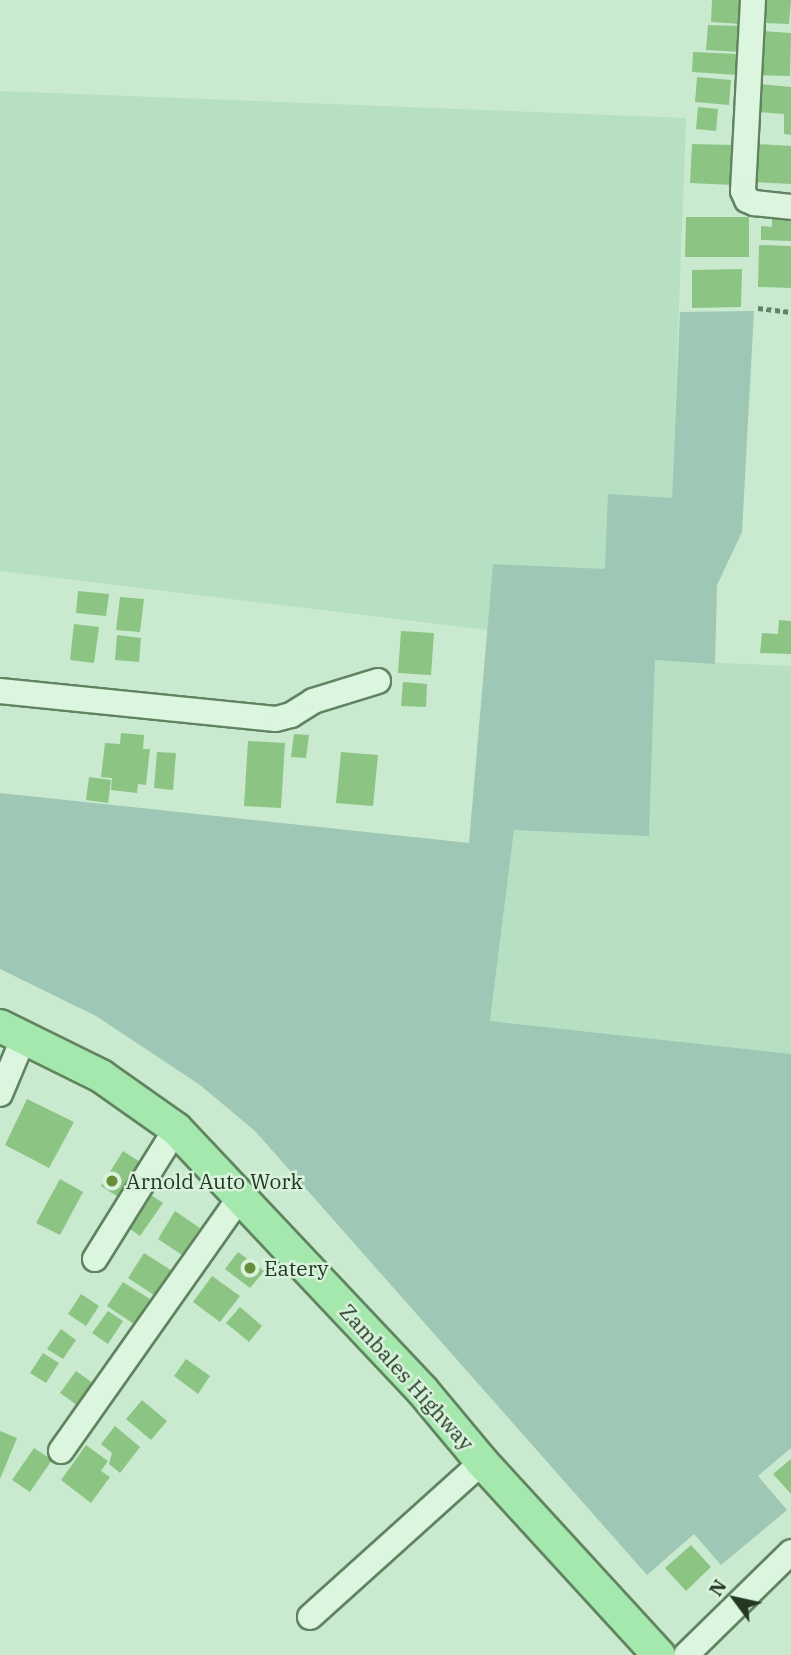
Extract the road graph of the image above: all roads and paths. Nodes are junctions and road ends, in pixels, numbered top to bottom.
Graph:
1 (753, 0) edge
2 (791, 207) edge
3 (758, 308) dead end
4 (791, 312) edge
5 (378, 681) dead end
6 (0, 691) edge
7 (12, 1032) edge
8 (0, 1094) edge
9 (176, 1129) junction
10 (241, 1196) junction
11 (95, 1259) dead end
12 (61, 1451) dead end
13 (482, 1462) junction
14 (791, 1552) edge
15 (310, 1617) dead end
16 (659, 1655) edge
17 (686, 1655) edge

1 - 2 street
3 - 4 path
5 - 6 street
7 - 8 street
7 - 9 main road, Zambales Highway
9 - 10 main road, Zambales Highway
9 - 11 street
10 - 12 street
10 - 13 main road, Zambales Highway
13 - 15 street
13 - 16 main road, Zambales Highway
14 - 17 street

